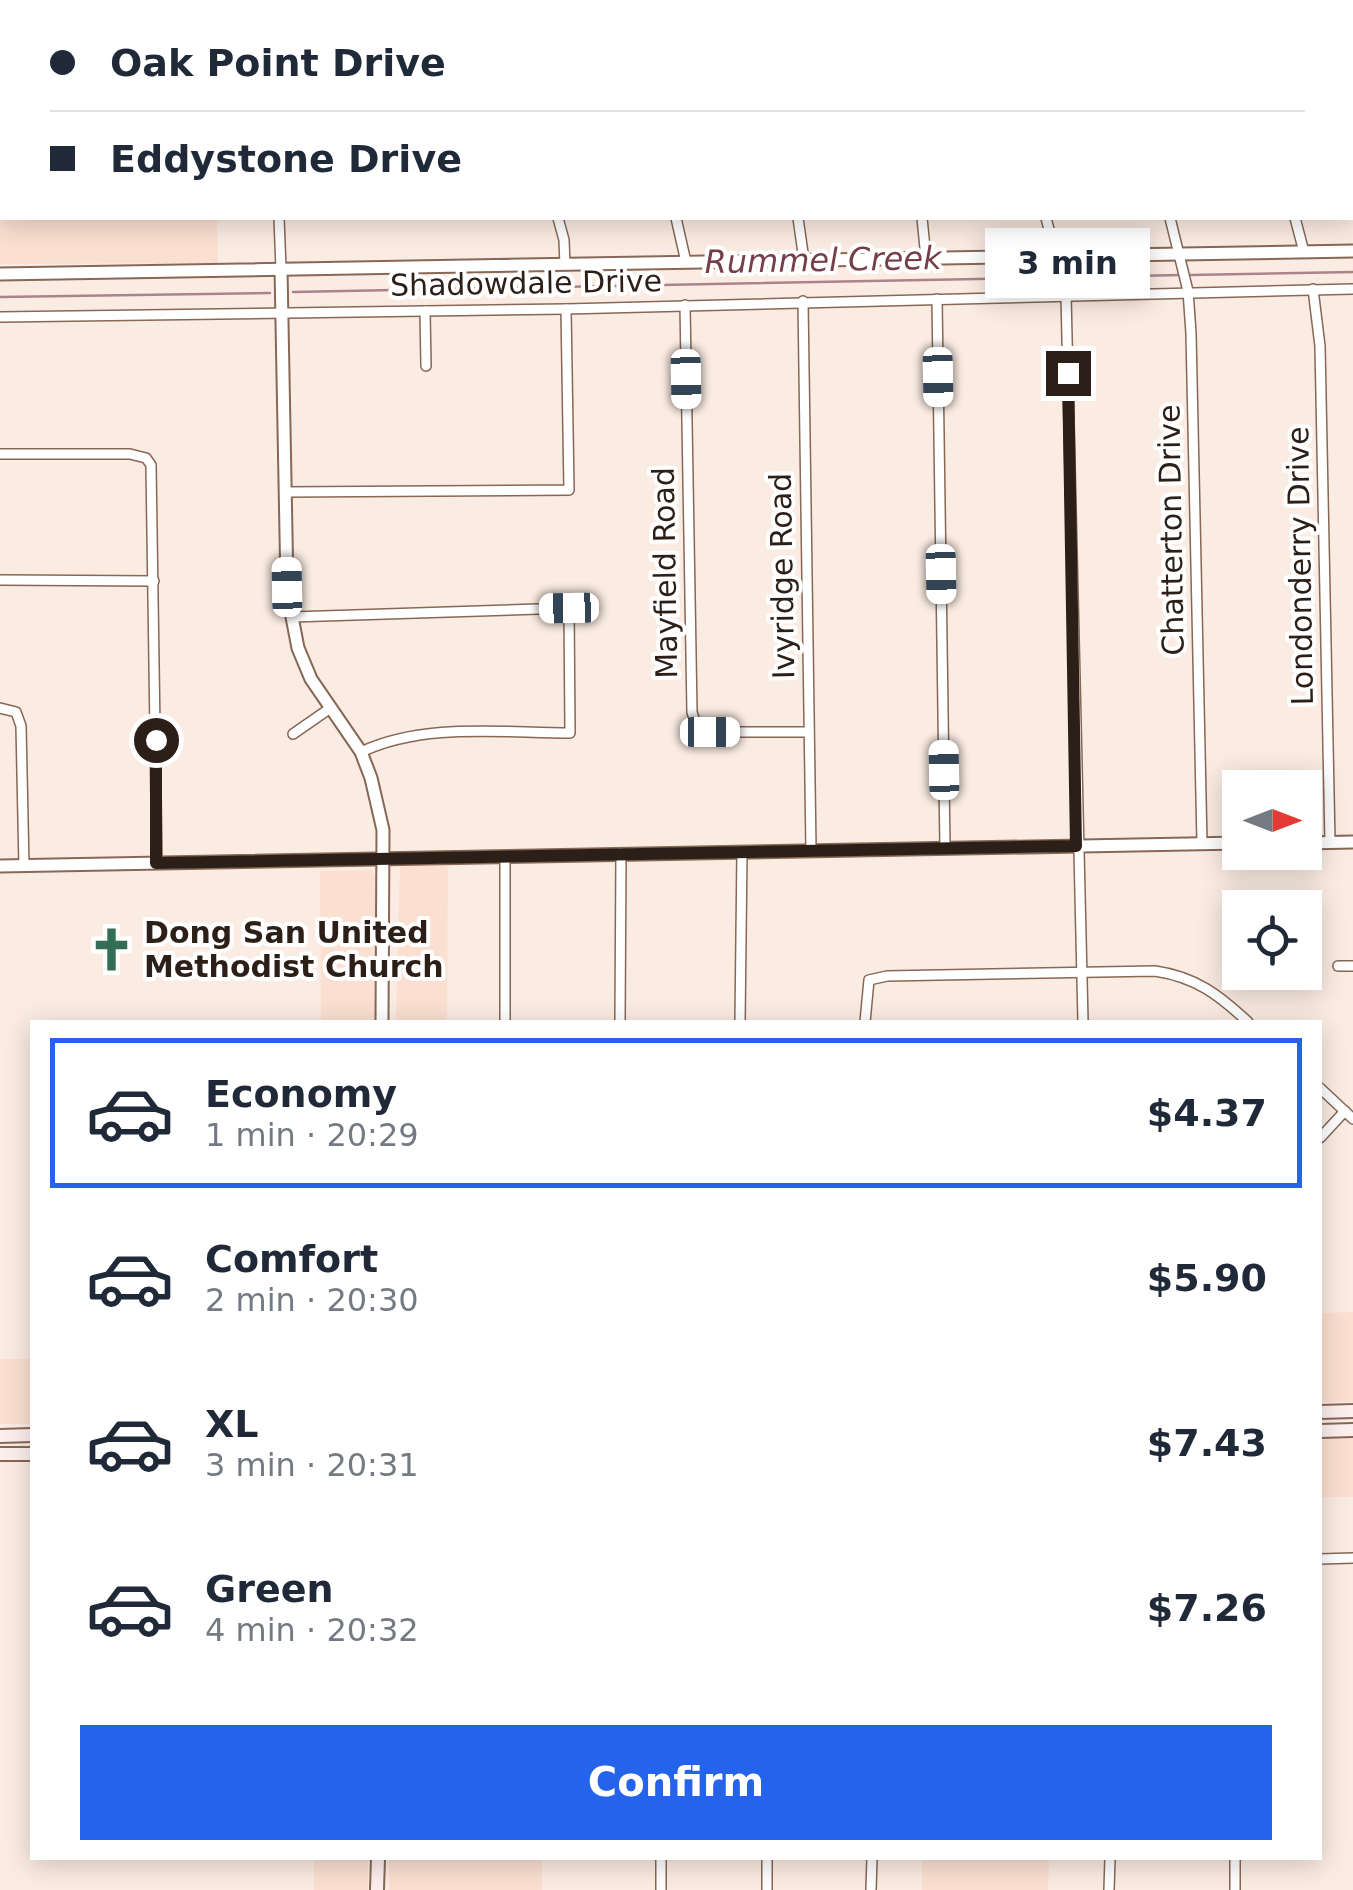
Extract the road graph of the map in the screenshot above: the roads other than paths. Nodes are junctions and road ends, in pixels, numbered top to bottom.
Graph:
1 (280, 220) edge
2 (558, 220) edge
3 (676, 220) edge
4 (798, 220) edge
5 (922, 220) edge
6 (1047, 220) edge
7 (1170, 220) edge
8 (1296, 220) edge
9 (1353, 251) edge
10 (1304, 252) junction
11 (1056, 256) junction
12 (926, 258) junction
13 (804, 260) junction
14 (1180, 260) junction
15 (686, 262) junction
16 (564, 264) junction
17 (280, 270) junction
18 (0, 274) edge
19 (1187, 286) junction
20 (1312, 289) junction
21 (1353, 290) edge
22 (1066, 294) junction
23 (937, 299) junction
24 (802, 301) junction
25 (685, 304) junction
26 (566, 308) junction
27 (282, 311) junction
28 (425, 312) junction
29 (0, 317) edge
30 (426, 366) dead end
31 (0, 454) edge
32 (286, 492) junction
33 (0, 580) edge
34 (154, 580) junction
35 (292, 617) junction
36 (2, 708) edge
37 (329, 708) junction
38 (809, 732) junction
39 (293, 734) dead end
40 (361, 752) junction
41 (1353, 842) edge
42 (1202, 843) junction
43 (1222, 843) edge
44 (1322, 843) edge
45 (1330, 843) junction
46 (1076, 846) junction
47 (945, 848) junction
48 (811, 850) junction
49 (742, 852) junction
50 (621, 854) junction
51 (505, 856) junction
52 (383, 859) junction
53 (156, 863) junction
54 (0, 866) edge
55 (24, 866) junction
56 (1338, 966) dead end
57 (1353, 966) edge
58 (1080, 973) junction
59 (382, 1020) edge
60 (505, 1020) edge
61 (620, 1020) edge
62 (740, 1020) edge
63 (865, 1020) edge
64 (1082, 1020) edge
65 (1246, 1020) edge
66 (1322, 1090) edge
67 (1349, 1115) edge
68 (1322, 1136) edge
69 (1322, 1412) edge
70 (1353, 1412) edge
71 (1353, 1430) edge
72 (1322, 1431) edge
73 (30, 1435) edge
74 (0, 1436) edge
75 (0, 1454) edge
76 (30, 1454) edge
77 (1353, 1558) edge
78 (1322, 1559) edge
79 (378, 1860) edge
80 (662, 1860) edge
81 (767, 1860) edge
82 (872, 1860) edge
83 (1110, 1860) edge
84 (1235, 1860) edge
85 (377, 1890) edge
86 (662, 1890) edge
87 (767, 1890) edge
88 (871, 1890) edge
89 (1110, 1890) edge
90 (1235, 1890) edge

1 - 17 street
2 - 16 street
3 - 15 street
4 - 13 street
5 - 12 street
6 - 11 street
7 - 14 street, Chatterton Drive
8 - 10 street
9 - 10 street, Shadowdale Drive
10 - 14 street, Shadowdale Drive
11 - 12 street, Shadowdale Drive
11 - 14 street, Shadowdale Drive
12 - 13 street, Shadowdale Drive
13 - 15 street, Shadowdale Drive
14 - 19 street, Chatterton Drive
15 - 16 street, Shadowdale Drive
16 - 17 street, Shadowdale Drive
17 - 18 street, Shadowdale Drive
17 - 27 street
19 - 20 street, Shadowdale Drive
19 - 22 street, Shadowdale Drive
19 - 42 street, Chatterton Drive
20 - 21 street, Shadowdale Drive
20 - 45 street, Londonderry Drive
22 - 23 street, Shadowdale Drive
22 - 46 street
23 - 24 street, Shadowdale Drive
23 - 47 street
24 - 25 street, Shadowdale Drive
24 - 38 street, Ivyridge Road
25 - 26 street, Shadowdale Drive
25 - 38 street, Mayfield Road
26 - 28 street, Shadowdale Drive
26 - 32 street
27 - 28 street, Shadowdale Drive
27 - 29 street, Shadowdale Drive
27 - 32 street
28 - 30 street
31 - 34 street
32 - 35 street
33 - 34 street
34 - 53 street
35 - 37 street
35 - 40 street
36 - 55 street
37 - 39 street
37 - 40 street
38 - 48 street, Ivyridge Road
40 - 52 street
41 - 45 street
42 - 43 street
42 - 46 street
44 - 45 street
46 - 47 street
46 - 58 street
47 - 48 street
48 - 49 street
49 - 50 street
49 - 62 street
50 - 51 street
50 - 61 street
51 - 52 street
51 - 60 street
52 - 53 street
52 - 59 street
53 - 55 street
54 - 55 street
56 - 57 street
58 - 63 street
58 - 64 street
58 - 65 street
66 - 67 street
67 - 68 street
69 - 70 main road
71 - 72 main road
73 - 74 main road
75 - 76 main road
77 - 78 street
79 - 85 main road
80 - 86 street
81 - 87 street
82 - 88 street
83 - 89 street
84 - 90 street

